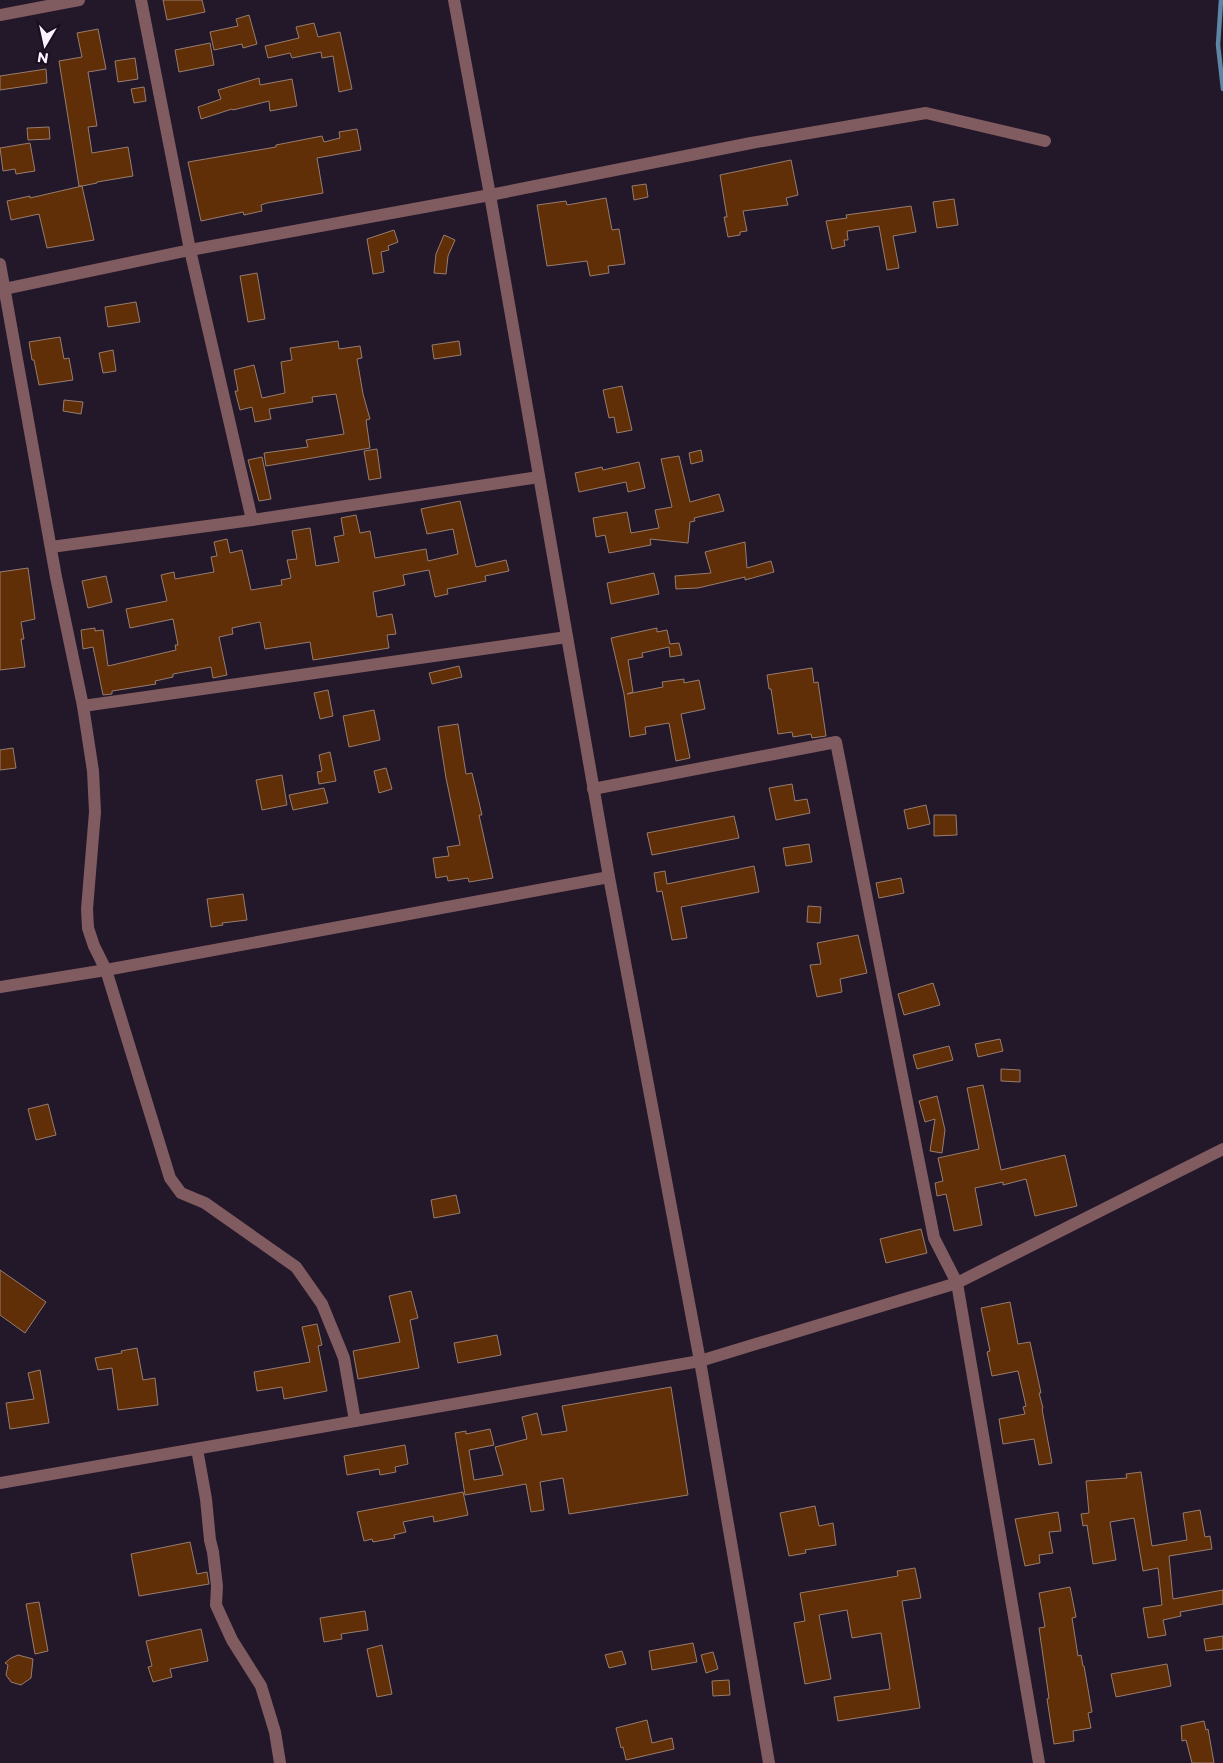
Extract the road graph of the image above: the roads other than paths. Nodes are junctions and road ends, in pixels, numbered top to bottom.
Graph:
1 (79, 0) edge
2 (141, 0) edge
3 (454, 0) edge
4 (0, 15) edge
5 (1045, 141) dead end
6 (490, 195) junction
7 (190, 250) junction
8 (0, 264) edge
9 (2, 290) edge
10 (539, 477) junction
11 (252, 520) junction
12 (51, 547) junction
13 (567, 637) junction
14 (83, 706) junction
15 (593, 789) junction
16 (609, 877) junction
17 (106, 970) junction
18 (0, 987) edge
19 (1223, 1149) edge
20 (957, 1283) junction
21 (700, 1361) junction
22 (355, 1421) junction
23 (197, 1449) junction
24 (0, 1483) edge
25 (280, 1763) edge
26 (769, 1763) edge
27 (1039, 1763) edge

1 - 4 street
2 - 7 street
3 - 6 street
5 - 6 street
6 - 7 street
6 - 10 street
7 - 9 street
7 - 11 street
8 - 9 street
9 - 12 street
10 - 11 street
10 - 13 street
11 - 12 street
12 - 14 street
13 - 14 street
13 - 15 street
14 - 17 street
15 - 16 street
15 - 20 street
16 - 17 street
16 - 21 street
17 - 18 street
17 - 22 street
19 - 20 street
20 - 21 street
20 - 27 street
21 - 22 street
21 - 26 street
22 - 23 street
23 - 24 street
23 - 25 street

